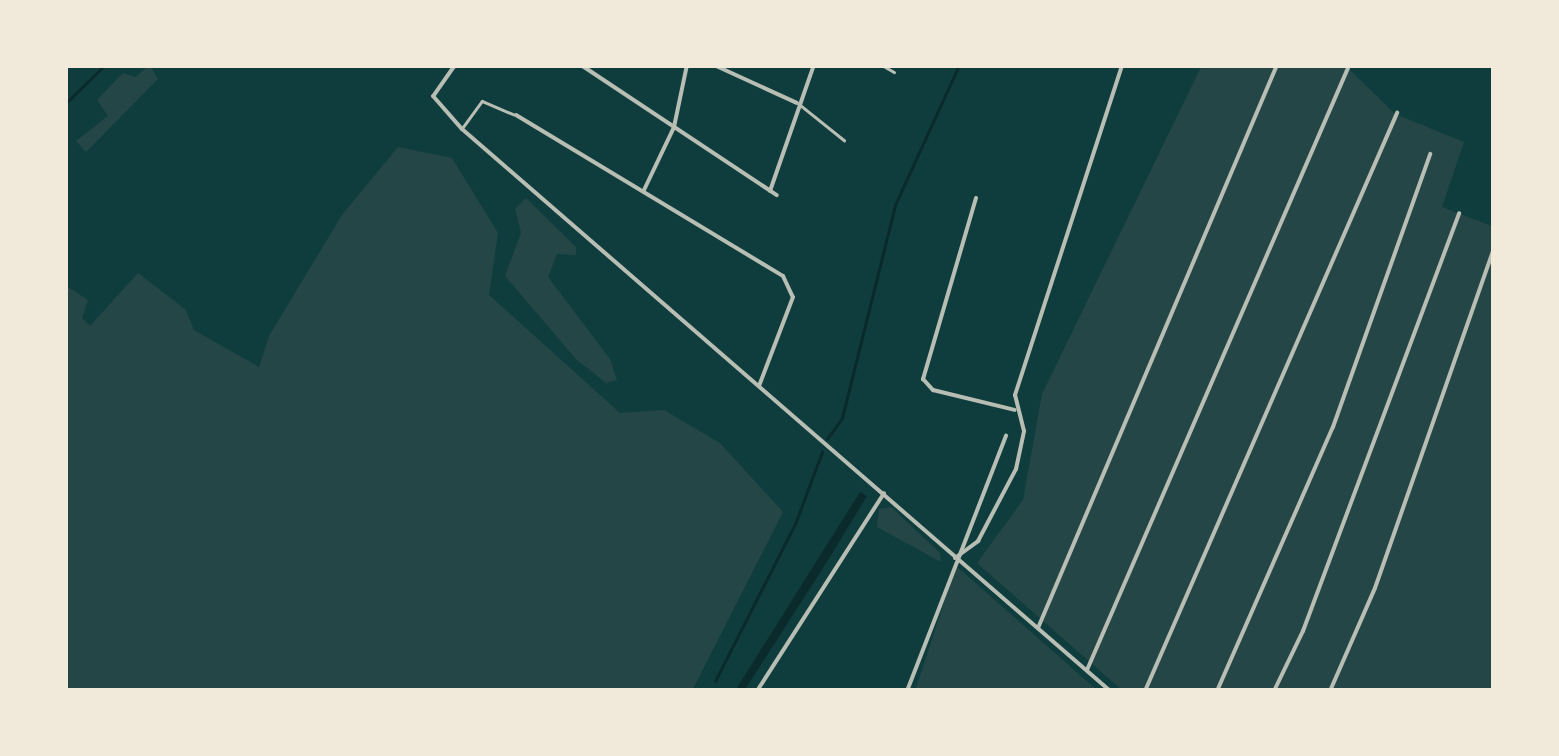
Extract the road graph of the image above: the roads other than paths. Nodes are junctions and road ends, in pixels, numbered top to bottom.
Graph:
1 (455, 65) edge
2 (580, 65) edge
3 (687, 65) edge
4 (714, 65) edge
5 (814, 65) edge
6 (882, 65) edge
7 (1122, 65) edge
8 (1278, 65) edge
9 (1348, 68) dead end
10 (894, 72) dead end
11 (797, 103) junction
12 (1397, 113) dead end
13 (516, 115) joint
14 (674, 127) junction
15 (462, 129) junction
16 (844, 140) dead end
17 (1430, 154) dead end
18 (644, 190) junction
19 (770, 190) junction
20 (778, 195) dead end
21 (976, 198) dead end
22 (1459, 212) dead end
23 (1494, 249) edge
24 (759, 386) junction
25 (1015, 410) junction
26 (1006, 436) dead end
27 (884, 493) junction
28 (955, 558) junction
29 (1038, 628) junction
30 (1087, 670) junction
31 (757, 691) edge
32 (908, 691) edge
33 (1110, 691) edge
34 (1145, 691) edge
35 (1217, 691) edge
36 (1274, 691) edge
37 (1330, 691) edge

1 - 15 street
2 - 14 street
3 - 14 street
4 - 11 street
5 - 11 street
6 - 10 lane
7 - 25 street
8 - 29 street
9 - 30 street
11 - 16 lane
11 - 19 street
12 - 34 street
13 - 15 lane
13 - 18 street
14 - 18 street
14 - 19 street
15 - 24 street
17 - 35 street
18 - 24 street
19 - 20 street
21 - 25 street
22 - 36 street
23 - 37 street
24 - 27 street
25 - 28 street
26 - 28 street
27 - 28 street
27 - 31 street
28 - 29 street
28 - 32 street
29 - 30 street
30 - 33 street

